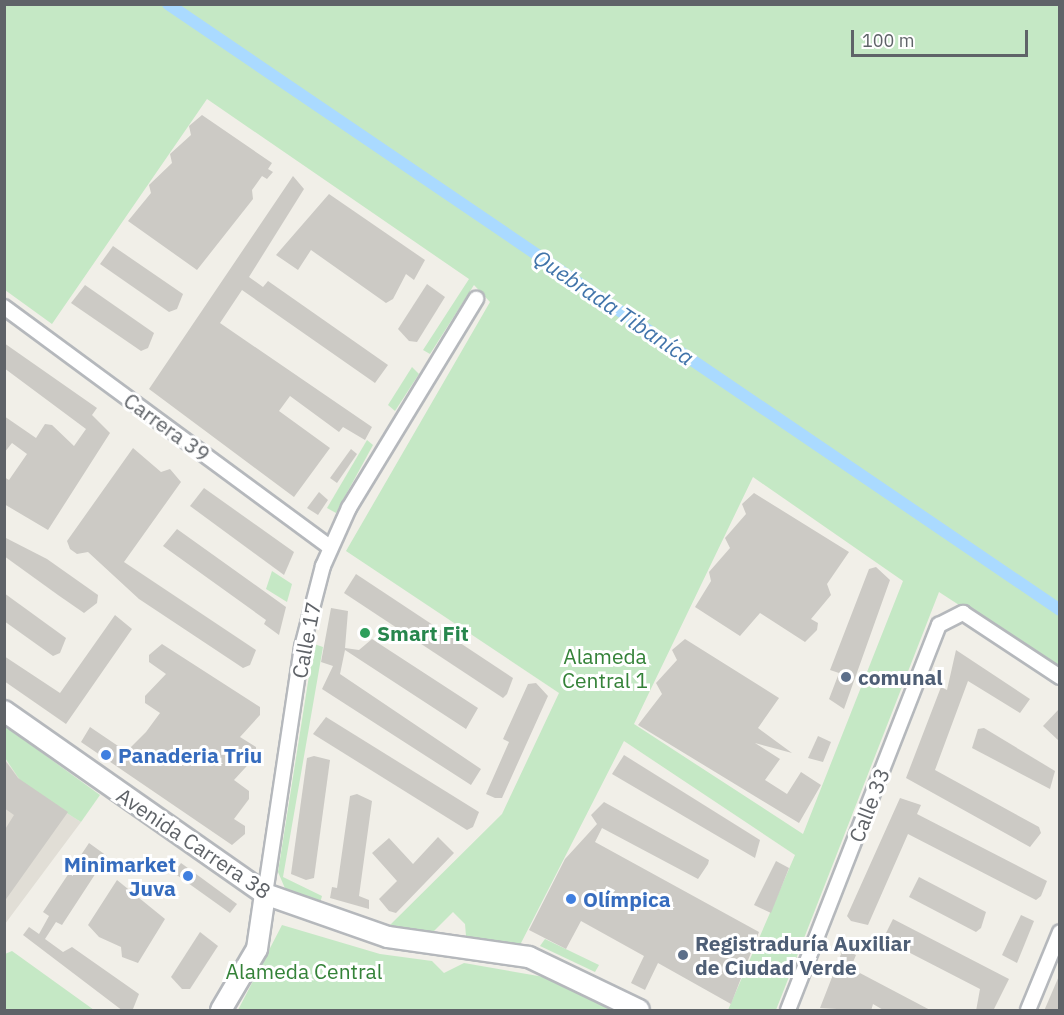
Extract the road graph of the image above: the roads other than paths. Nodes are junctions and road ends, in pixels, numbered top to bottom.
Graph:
1 (476, 299) dead end
2 (4, 307) edge
3 (330, 547) junction
4 (1059, 677) edge
5 (4, 711) edge
6 (265, 894) junction
7 (1059, 932) edge
8 (221, 1011) edge
9 (639, 1011) edge
10 (788, 1011) edge
11 (1028, 1011) edge

1 - 3 street, Calle 17
2 - 3 street, Carrera 39
3 - 6 street, Calle 17
4 - 10 street, Calle 33
5 - 6 main road, Avenida Carrera 38
6 - 8 main road, Calle 17
6 - 9 main road, Avenida Carrera 38
7 - 11 street

